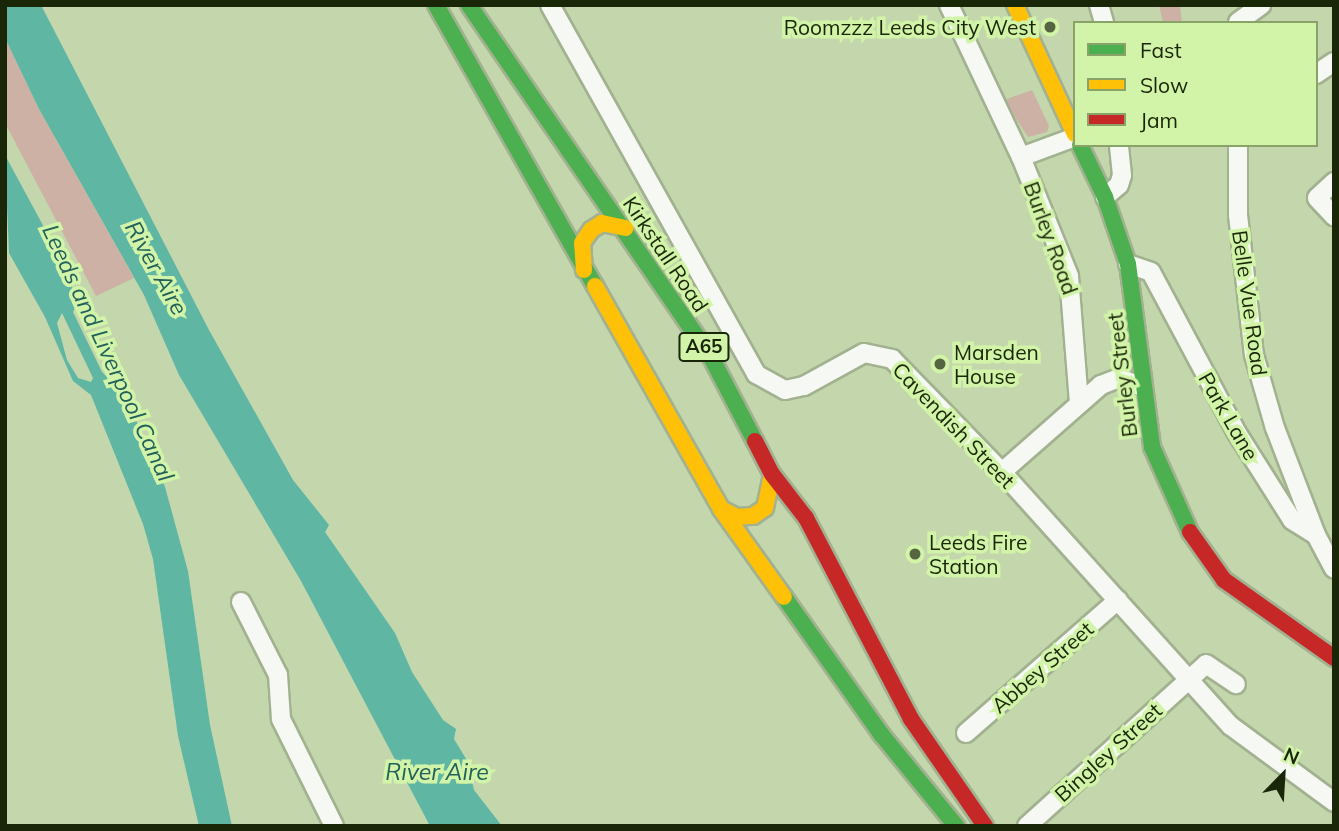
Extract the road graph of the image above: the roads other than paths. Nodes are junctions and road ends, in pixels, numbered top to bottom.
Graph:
1 (436, 5) edge
2 (469, 5) edge
3 (550, 5) edge
4 (949, 5) edge
5 (1015, 5) edge
6 (1261, 5) edge
7 (1239, 21) edge
8 (1334, 62) edge
9 (1318, 73) edge
10 (1073, 132) edge
11 (1073, 137) edge
12 (1081, 147) edge
13 (1119, 147) edge
14 (1238, 147) edge
15 (1021, 158) junction
16 (1334, 182) edge
17 (1105, 197) junction
18 (1334, 216) edge
19 (625, 228) junction
20 (1128, 264) junction
21 (584, 270) junction
22 (1142, 387) junction
23 (1080, 403) junction
24 (1002, 472) junction
25 (772, 474) junction
26 (721, 509) junction
27 (1316, 535) junction
28 (1334, 569) edge
29 (1118, 600) junction
30 (241, 602) dead end
31 (1334, 658) edge
32 (1189, 680) junction
33 (1236, 684) dead end
34 (966, 733) dead end
35 (1334, 802) edge
36 (334, 826) edge
37 (957, 826) edge
38 (985, 826) edge
39 (1027, 826) edge

1 - 21 main road
2 - 19 main road, Kirkstall Road / A65
3 - 24 street, Cavendish Street
4 - 15 street, Burley Road
5 - 10 main road, Burley Road
6 - 7 street
8 - 9 street
11 - 15 street, Burley Road
12 - 17 main road
13 - 17 street
14 - 27 street, Belle Vue Road
15 - 23 street, Burley Road
16 - 18 street
17 - 20 main road
19 - 21 main road
19 - 25 main road, Kirkstall Road / A65
20 - 22 main road, Burley Street
20 - 27 street, Park Lane
21 - 26 main road
22 - 23 street
22 - 31 main road, Burley Street
23 - 24 street
24 - 29 street, Cavendish Street
25 - 26 main road
25 - 38 main road, Kirkstall Road / A65
26 - 37 main road
27 - 28 street, Park Lane
29 - 32 street, Cavendish Street
29 - 34 street, Abbey Street
30 - 36 street
32 - 33 street
32 - 35 street, Cavendish Street
32 - 39 street, Bingley Street

